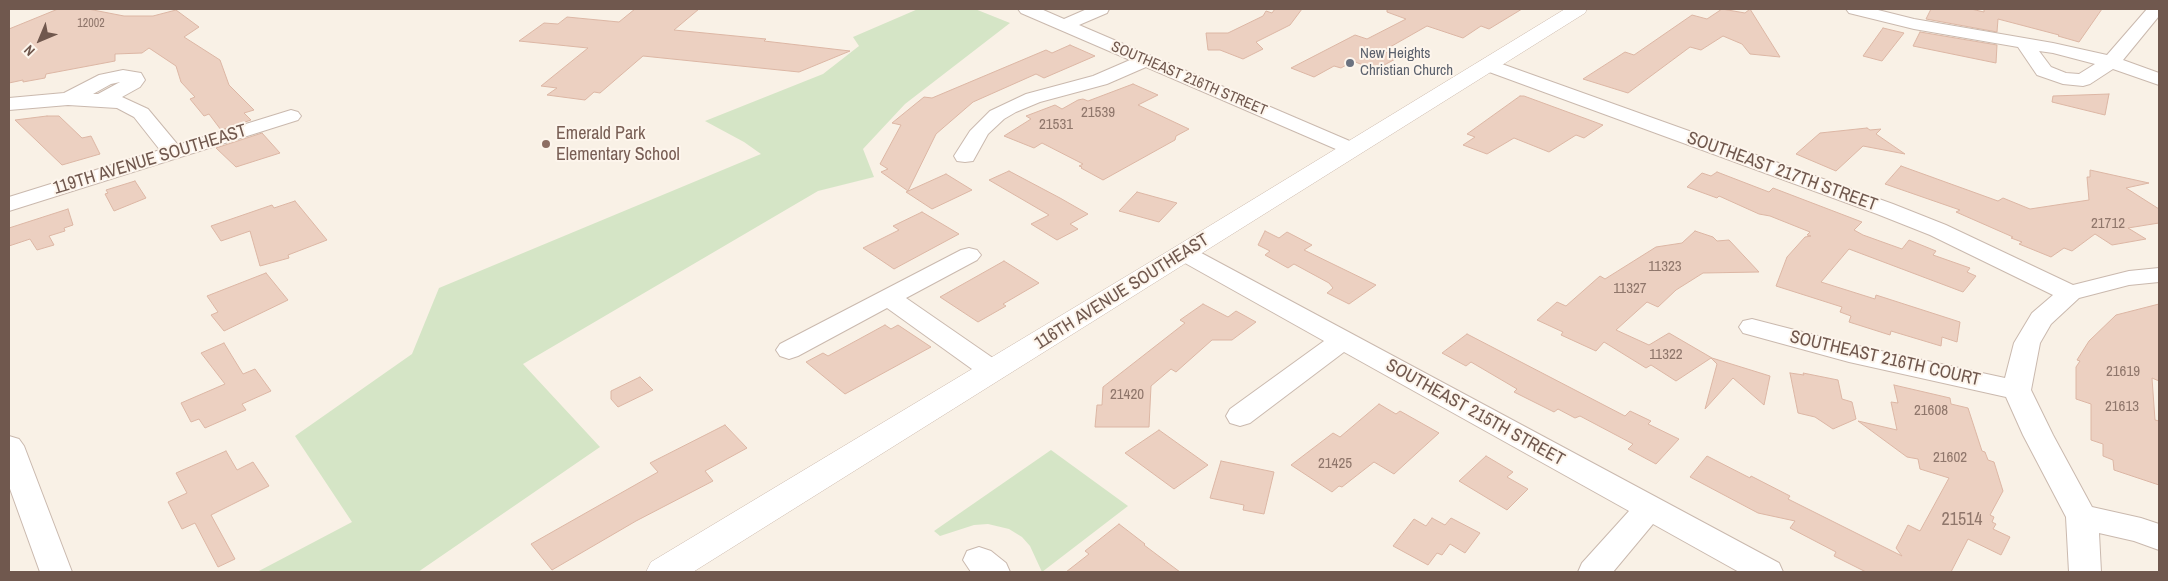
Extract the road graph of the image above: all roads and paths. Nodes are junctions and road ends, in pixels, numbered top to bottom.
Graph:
1 (1026, 9) edge
2 (1101, 9) edge
3 (1578, 9) edge
4 (1855, 9) edge
5 (2155, 10) edge
6 (1065, 25) junction
7 (2024, 43) junction
8 (1146, 60) junction
9 (2111, 62) junction
10 (1488, 65) junction
11 (2159, 79) edge
12 (68, 99) junction
13 (102, 100) junction
14 (9, 104) edge
15 (290, 116) dead end
16 (1352, 149) junction
17 (172, 152) junction
18 (965, 156) dead end
19 (9, 204) edge
20 (1184, 253) junction
21 (968, 255) dead end
22 (2159, 275) edge
23 (2070, 293) junction
24 (888, 297) junction
25 (1752, 328) dead end
26 (1342, 341) junction
27 (789, 350) dead end
28 (992, 371) junction
29 (2017, 390) junction
30 (1240, 416) dead end
31 (9, 446) edge
32 (1649, 508) junction
33 (2082, 517) junction
34 (2159, 538) edge
35 (56, 572) edge
36 (664, 572) edge
37 (1594, 572) edge
38 (1767, 572) edge
39 (2084, 572) edge

1 - 6 street, SOUTHEAST 216TH STREET
2 - 6 street
3 - 10 main road, 116TH AVENUE SOUTHEAST
4 - 7 street
5 - 9 street
6 - 8 street, SOUTHEAST 216TH STREET
7 - 9 street
7 - 9 street
8 - 16 street, SOUTHEAST 216TH STREET
8 - 18 street
9 - 11 street
10 - 16 main road, 116TH AVENUE SOUTHEAST
10 - 23 street, SOUTHEAST 217TH STREET
12 - 13 street
12 - 13 street
12 - 14 street
13 - 17 street
15 - 17 street, 119TH AVENUE SOUTHEAST
16 - 20 main road, 116TH AVENUE SOUTHEAST
17 - 19 street, 119TH AVENUE SOUTHEAST
20 - 26 street, SOUTHEAST 215TH STREET
20 - 28 main road, 116TH AVENUE SOUTHEAST
21 - 24 street
22 - 23 street
23 - 29 street
24 - 27 street
24 - 28 street
25 - 29 street, SOUTHEAST 216TH COURT
26 - 30 street
26 - 32 street, SOUTHEAST 215TH STREET
28 - 36 main road, 116TH AVENUE SOUTHEAST
29 - 33 street
31 - 35 street
32 - 37 street
32 - 38 street, SOUTHEAST 215TH STREET
33 - 34 street
33 - 39 street

